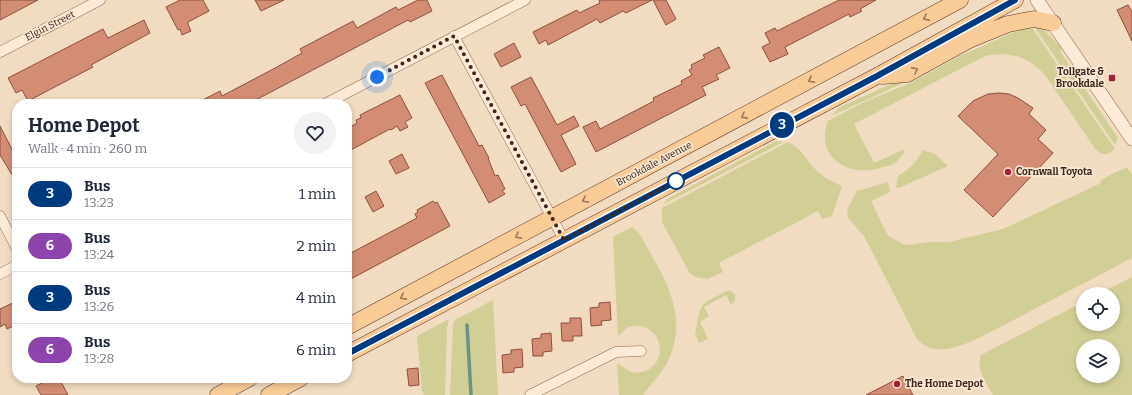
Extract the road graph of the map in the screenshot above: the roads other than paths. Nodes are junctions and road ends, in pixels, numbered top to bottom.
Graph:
1 (100, 0) edge
2 (525, 0) edge
3 (960, 0) edge
4 (1015, 0) edge
5 (1037, 0) edge
6 (1053, 23) junction
7 (454, 36) junction
8 (0, 52) edge
9 (877, 76) junction
10 (334, 99) edge
11 (1132, 139) edge
12 (0, 216) edge
13 (552, 218) junction
14 (12, 239) edge
15 (564, 240) junction
16 (12, 268) edge
17 (0, 274) edge
18 (352, 324) edge
19 (352, 351) edge
20 (641, 351) dead end
21 (241, 383) edge
22 (292, 383) edge
23 (218, 395) edge
24 (269, 395) edge
25 (530, 395) edge

1 - 8 street, Elgin Street
2 - 7 street
3 -> 13 main road, Brookdale Avenue
4 - 9 main road
5 - 6 street
9 -> 6 main road
6 - 11 street
7 - 10 street
7 - 13 street
9 - 15 main road
12 - 14 street
13 - 15 street
13 -> 18 main road, Brookdale Avenue
15 - 19 main road
16 - 17 street
20 - 25 street
21 - 23 main road
22 - 24 main road

